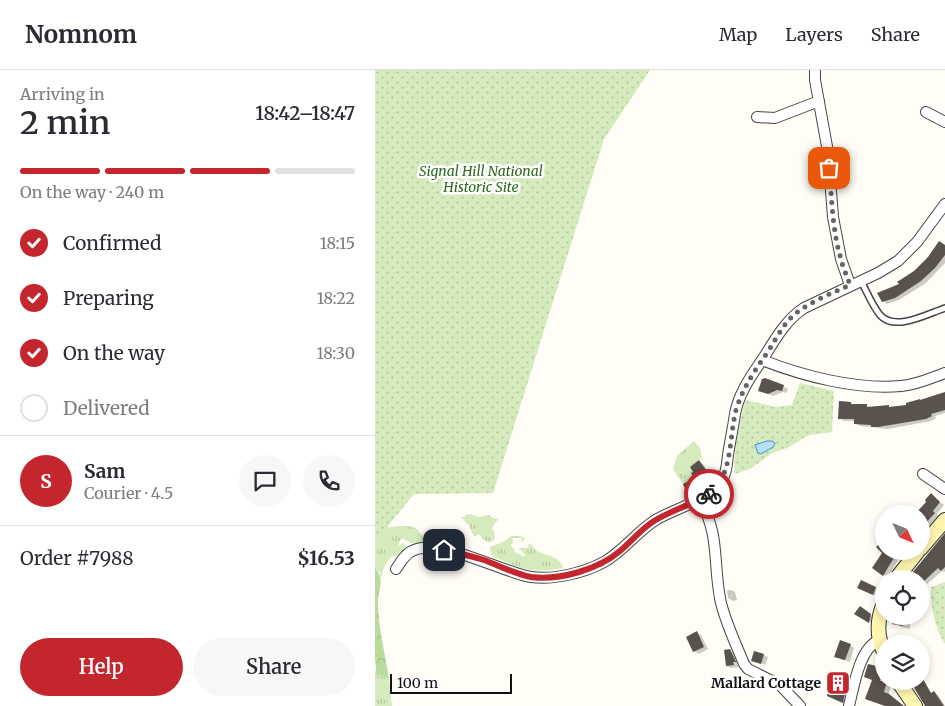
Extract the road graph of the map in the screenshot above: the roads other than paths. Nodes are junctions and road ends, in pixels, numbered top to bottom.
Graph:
1 (815, 70) edge
2 (819, 101) junction
3 (926, 112) dead end
4 (757, 117) dead end
5 (945, 122) edge
6 (945, 204) edge
7 (860, 281) junction
8 (850, 285) junction
9 (945, 308) edge
10 (762, 360) junction
11 (945, 373) edge
12 (923, 474) dead end
13 (945, 489) edge
14 (699, 499) junction
15 (945, 520) edge
16 (930, 538) edge
17 (911, 560) edge
18 (396, 570) dead end
19 (903, 570) edge
20 (875, 645) edge
21 (904, 690) edge
22 (800, 706) edge
23 (849, 706) edge
24 (915, 706) edge

1 - 2 street
2 - 4 street
2 - 8 street
3 - 5 street
6 - 7 street
7 - 8 street
7 - 9 lane
8 - 10 street
10 - 11 street
10 - 14 street
12 - 13 street
14 - 18 street
14 - 22 street
15 - 16 street
17 - 19 street
20 - 23 street
21 - 24 street

